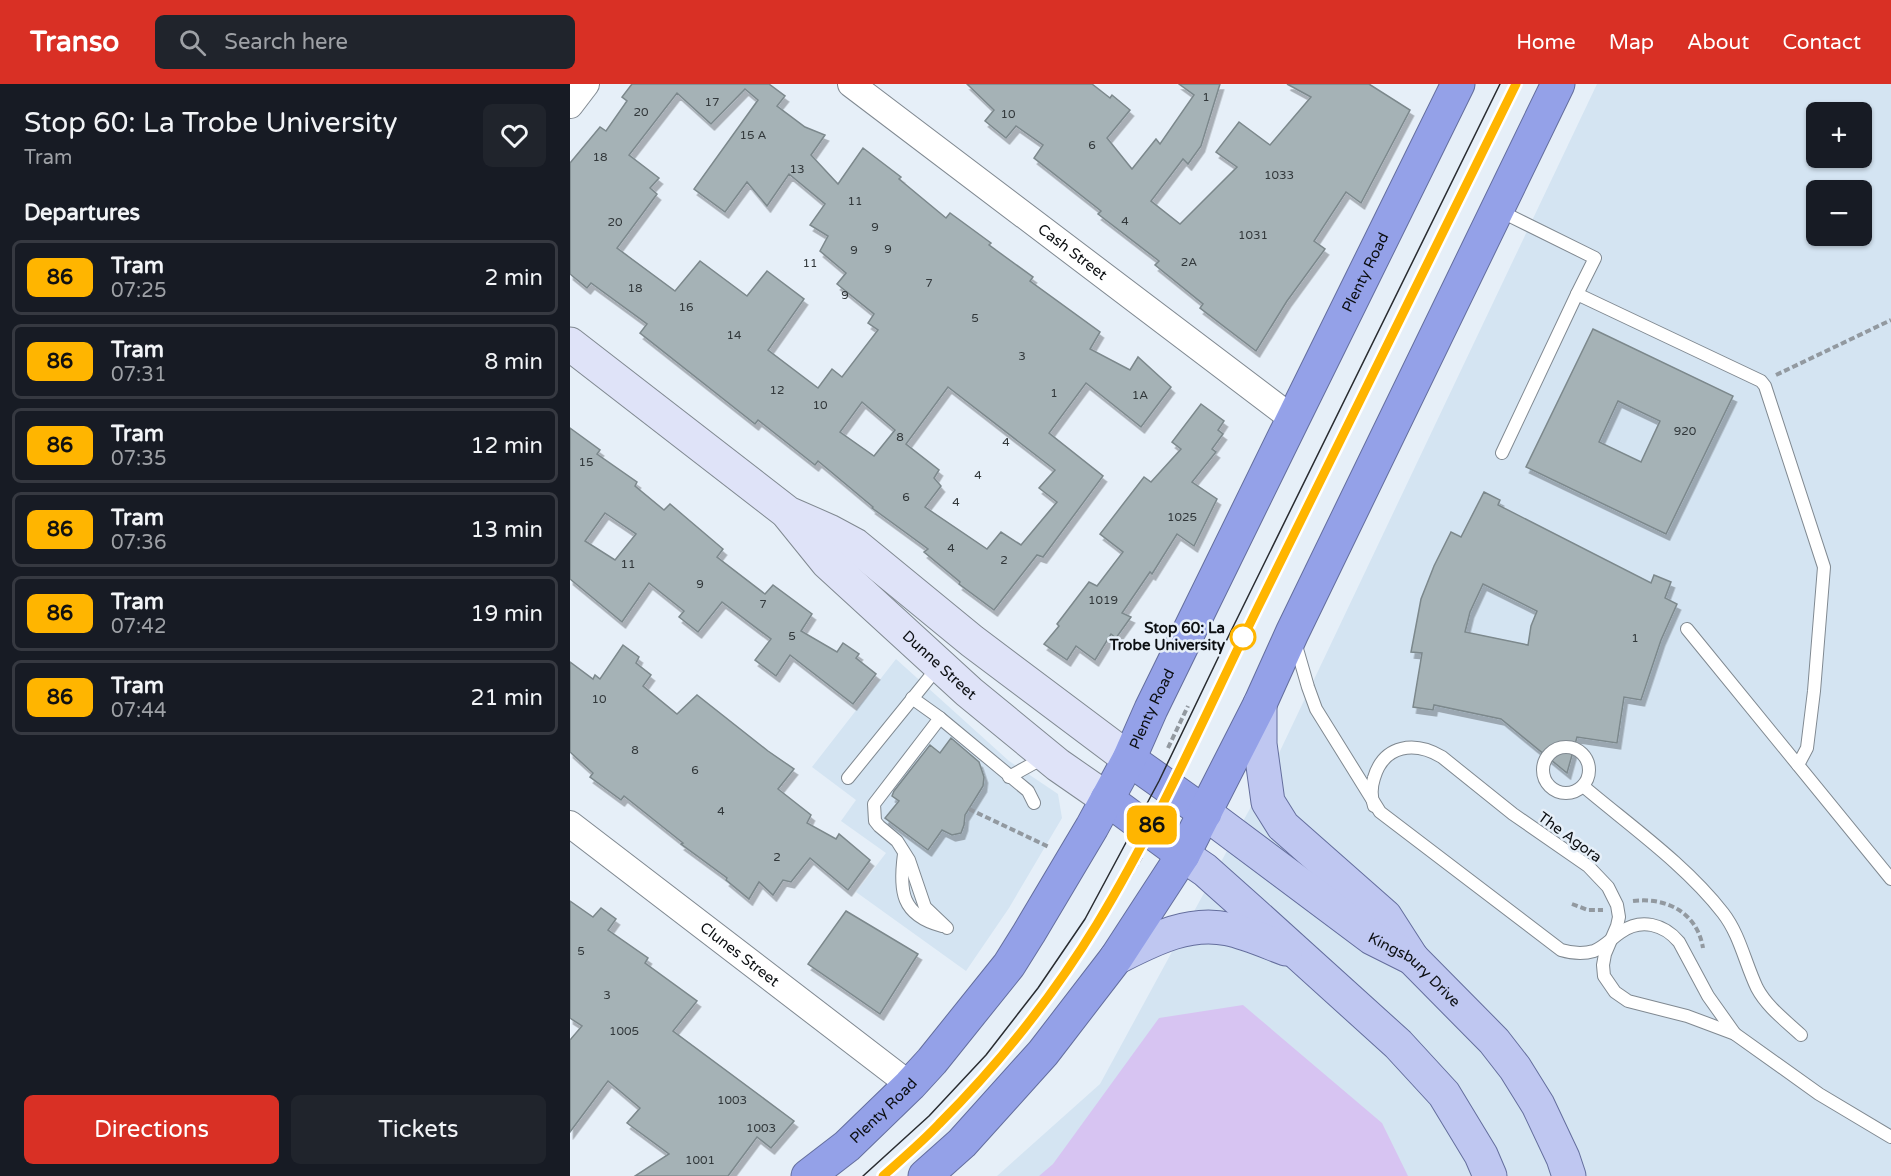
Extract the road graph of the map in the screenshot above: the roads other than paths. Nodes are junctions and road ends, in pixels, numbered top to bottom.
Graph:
1 (586, 84) edge
2 (851, 84) edge
3 (1458, 84) edge
4 (1558, 84) edge
5 (570, 105) edge
6 (1498, 210) junction
7 (1577, 294) junction
8 (570, 344) edge
9 (1293, 419) junction
10 (1502, 453) dead end
11 (788, 513) junction
12 (925, 602) junction
13 (1687, 629) dead end
14 (1292, 633) junction
15 (972, 641) junction
16 (934, 659) junction
17 (912, 698) junction
18 (1260, 704) junction
19 (940, 718) junction
20 (1047, 756) junction
21 (1129, 759) junction
22 (1798, 765) junction
23 (1009, 777) junction
24 (849, 778) dead end
25 (1583, 786) dead end
26 (1107, 798) junction
27 (1034, 803) dead end
28 (1374, 806) junction
29 (1205, 813) junction
30 (570, 824) edge
31 (1183, 855) junction
32 (1891, 879) edge
33 (950, 929) dead end
34 (1610, 941) junction
35 (1299, 954) junction
36 (1116, 958) junction
37 (1412, 958) junction
38 (1735, 1034) junction
39 (1801, 1035) dead end
40 (910, 1085) junction
41 (1891, 1137) edge
42 (808, 1176) edge
43 (925, 1176) edge
44 (1490, 1176) edge
45 (1569, 1176) edge

1 - 5 street
2 - 9 street, Cash Street
3 - 9 highway, Plenty Road
4 - 6 highway
6 - 7 lane
6 - 14 highway
7 - 10 lane
7 - 22 lane
8 - 11 main road, Dunne Street
9 - 21 highway, Plenty Road
11 - 12 main road, Dunne Street
11 - 16 main road, Dunne Street
12 - 15 main road, Dunne Street
12 - 16 main road
13 - 22 lane
14 - 18 highway
14 - 28 lane
15 - 20 main road
15 - 21 main road, Dunne Street
16 - 17 lane
16 - 20 main road, Dunne Street
17 - 19 lane
17 - 24 lane
18 - 29 highway
18 - 37 main road
19 - 23 lane
19 - 33 lane
20 - 23 lane
20 - 26 main road, Dunne Street
21 - 26 highway, Plenty Road
21 - 29 highway
22 - 32 lane
23 - 27 lane
25 - 39 lane
26 - 31 highway
26 - 40 highway, Plenty Road
28 - 34 lane
28 - 34 lane, The Agora
29 - 31 highway
29 - 37 main road, Kingsbury Drive
30 - 40 street, Clunes Street
31 - 35 main road
31 - 36 highway
34 - 38 lane
34 - 38 lane
35 - 36 main road
35 - 44 main road
36 - 43 highway
37 - 45 main road, Kingsbury Drive
38 - 41 lane
40 - 42 highway, Plenty Road

